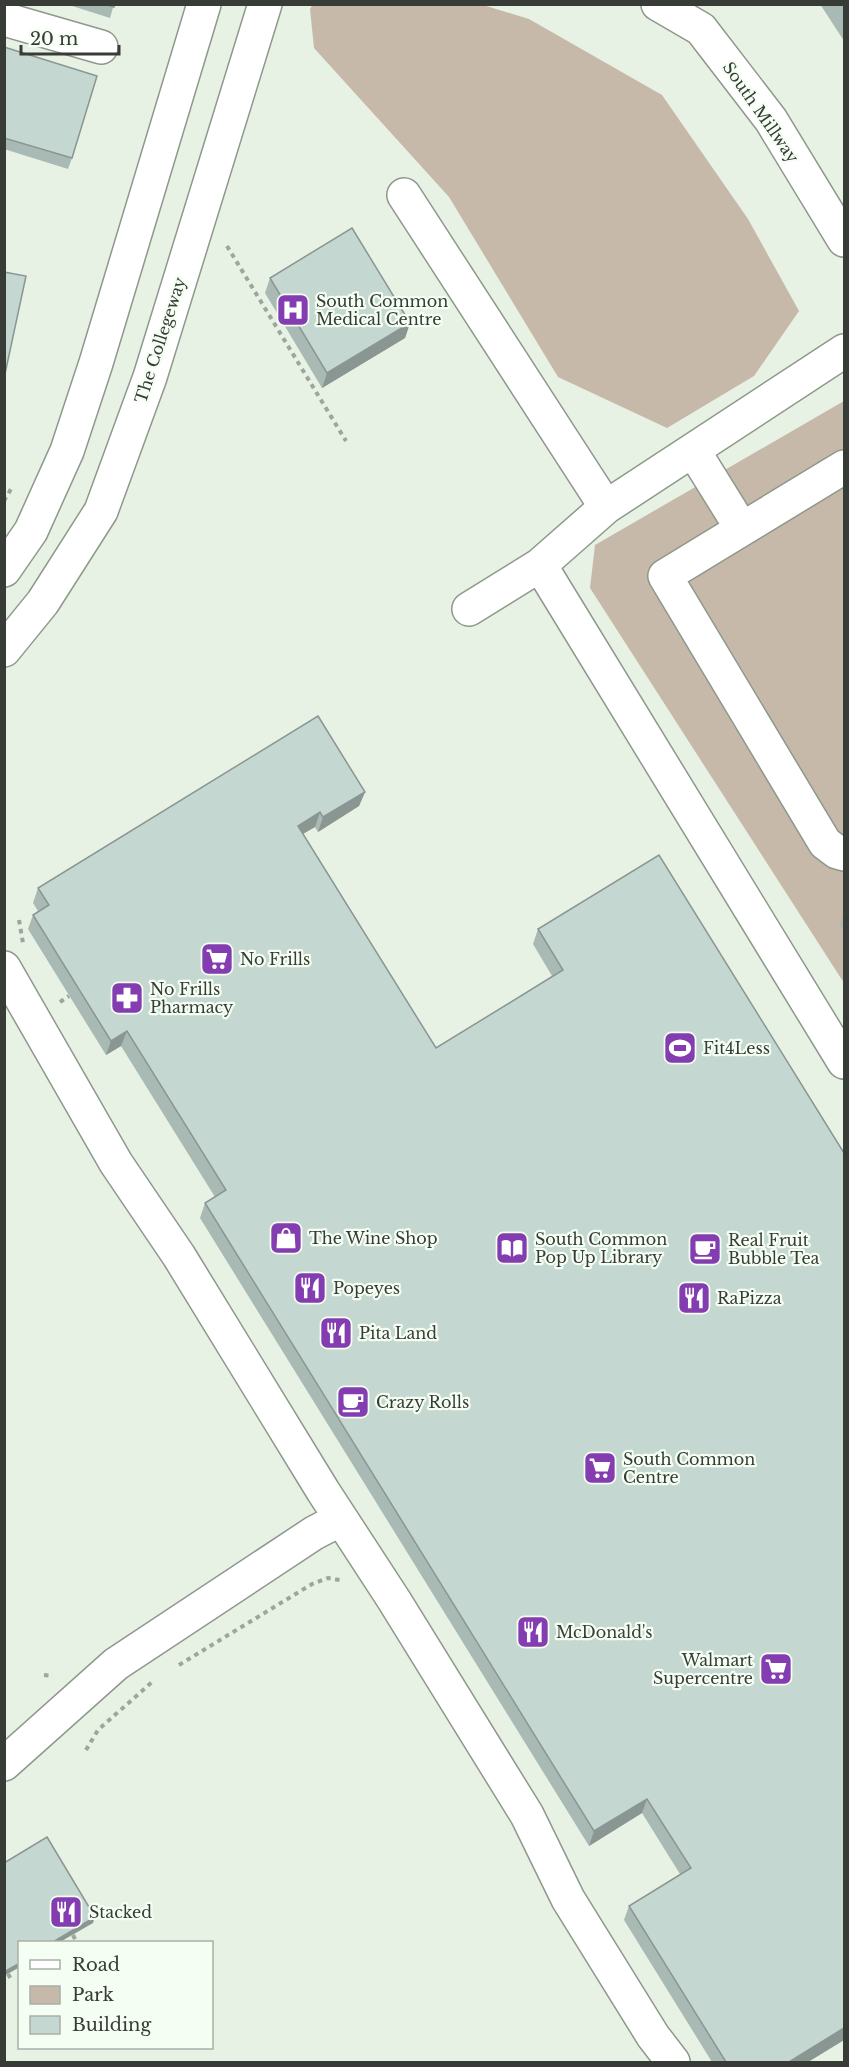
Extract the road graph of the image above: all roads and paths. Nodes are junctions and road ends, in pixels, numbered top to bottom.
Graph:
1 (204, 4) edge
2 (265, 4) edge
3 (658, 4) edge
4 (690, 13) edge
5 (4, 19) edge
6 (101, 47) dead end
7 (404, 195) dead end
8 (840, 222) edge
9 (227, 246) dead end
10 (844, 351) edge
11 (346, 441) dead end
12 (693, 450) junction
13 (844, 467) edge
14 (606, 507) junction
15 (742, 529) junction
16 (540, 565) junction
17 (4, 570) edge
18 (469, 609) dead end
19 (4, 650) edge
20 (844, 854) edge
21 (4, 968) edge
22 (844, 1062) edge
23 (341, 1519) junction
24 (340, 1581) dead end
25 (175, 1668) dead end
26 (155, 1680) dead end
27 (86, 1750) dead end
28 (4, 1764) edge
29 (73, 1935) edge
30 (76, 1941) dead end
31 (8, 1974) edge
32 (11, 1979) edge
33 (657, 2049) edge
34 (673, 2062) edge

1 - 17 street
2 - 19 street, The Collegeway
3 - 4 street, South Millway
4 - 8 street, South Millway
5 - 6 street
7 - 14 street
9 - 11 path
10 - 12 street
12 - 14 street
12 - 15 street
13 - 15 street
14 - 16 street
15 - 20 street
16 - 18 street
16 - 22 street
21 - 23 street
23 - 28 street
23 - 33 street
24 - 25 path
26 - 27 path
29 - 30 path
31 - 32 path
33 - 34 street

